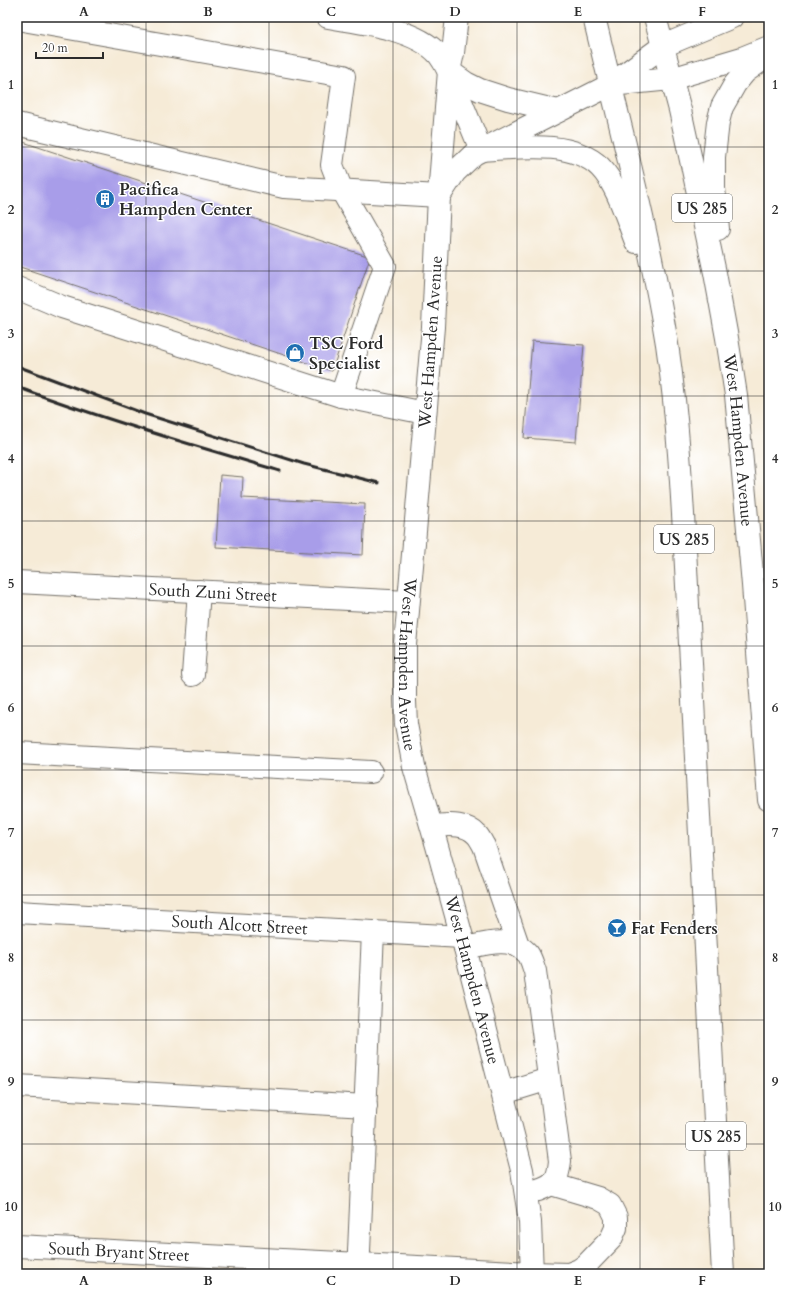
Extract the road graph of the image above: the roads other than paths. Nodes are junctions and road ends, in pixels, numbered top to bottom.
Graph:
1 (328, 17) edge
2 (457, 17) edge
3 (594, 17) edge
4 (654, 17) edge
5 (732, 17) edge
6 (17, 19) edge
7 (662, 46) junction
8 (769, 47) edge
9 (769, 55) edge
10 (449, 70) junction
11 (671, 79) junction
12 (610, 85) junction
13 (558, 111) junction
14 (17, 124) edge
15 (481, 150) junction
16 (342, 191) junction
17 (439, 196) junction
18 (17, 288) edge
19 (660, 305) junction
20 (727, 338) junction
21 (341, 396) junction
22 (425, 413) junction
23 (17, 582) edge
24 (200, 592) junction
25 (408, 602) junction
26 (193, 675) dead end
27 (17, 753) edge
28 (372, 772) dead end
29 (769, 800) edge
30 (432, 826) junction
31 (17, 912) edge
32 (374, 932) junction
33 (464, 943) junction
34 (518, 945) junction
35 (549, 1079) junction
36 (17, 1086) edge
37 (503, 1093) junction
38 (366, 1106) junction
39 (551, 1184) junction
40 (526, 1194) junction
41 (17, 1246) edge
42 (358, 1269) edge
43 (384, 1270) edge
44 (532, 1274) edge
45 (723, 1274) edge

1 - 10 main road
2 - 10 main road
3 - 12 main road, US 285
4 - 7 main road, West Hampden Avenue / US 285
5 - 7 main road
6 - 16 main road
7 - 11 main road, West Hampden Avenue / US 285
7 - 12 main road
8 - 11 main road
9 - 20 main road
10 - 13 main road
10 - 15 main road
10 - 17 main road
11 - 12 main road
11 - 20 main road, West Hampden Avenue / US 285
12 - 13 main road, West Hampden Avenue
12 - 19 main road, US 285
13 - 15 main road, West Hampden Avenue
14 - 16 main road
15 - 17 main road, West Hampden Avenue
15 - 19 main road
16 - 17 main road
16 - 21 main road
17 - 22 main road, West Hampden Avenue
18 - 21 main road
19 - 45 main road, US 285
20 - 29 main road, West Hampden Avenue / US 285
21 - 22 main road
22 - 25 main road, West Hampden Avenue
23 - 24 main road, South Zuni Street
24 - 25 main road, South Zuni Street
24 - 26 main road
25 - 30 main road, West Hampden Avenue
27 - 28 main road
30 - 33 main road, West Hampden Avenue
30 - 34 main road
31 - 32 main road, South Alcott Street
32 - 33 main road, South Alcott Street
32 - 38 main road
33 - 34 main road, South Alcott Street
33 - 37 main road, West Hampden Avenue
34 - 35 main road
35 - 37 main road
35 - 39 main road
36 - 38 main road
37 - 40 main road, West Hampden Avenue
38 - 42 main road
39 - 40 main road
39 - 44 main road, South Bryant Street
40 - 44 main road, West Hampden Avenue
41 - 42 main road, South Bryant Street
42 - 43 main road, South Bryant Street
43 - 44 main road, South Bryant Street

